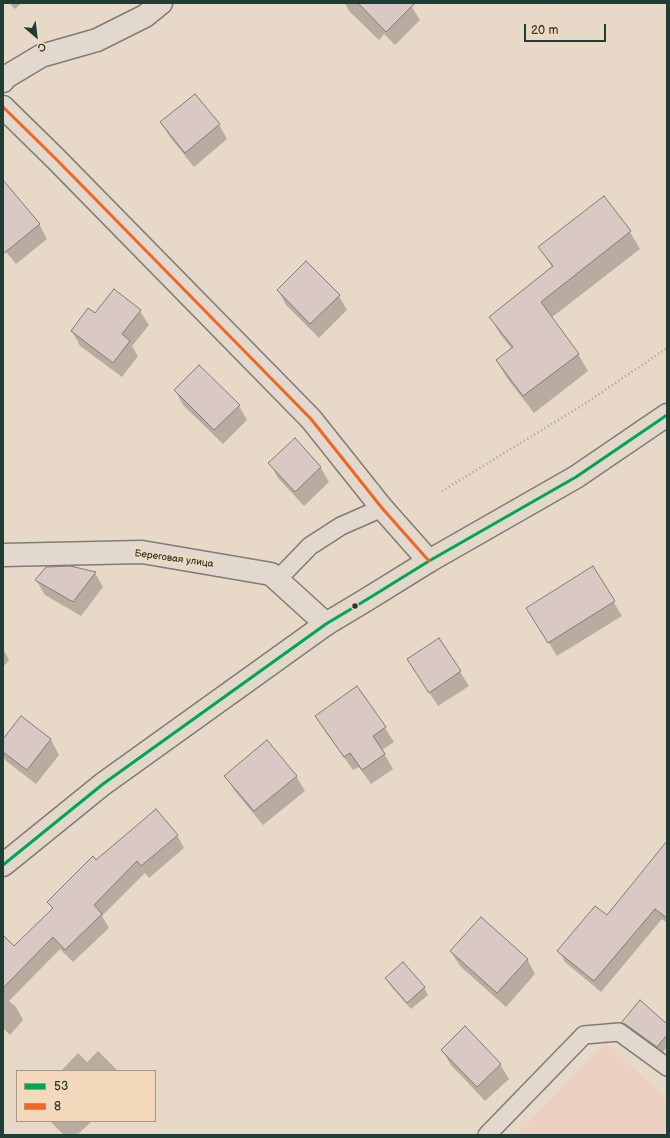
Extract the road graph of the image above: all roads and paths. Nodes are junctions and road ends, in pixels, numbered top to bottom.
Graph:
1 (161, 3) edge
2 (3, 82) edge
3 (3, 108) edge
4 (667, 348) edge
5 (665, 419) edge
6 (442, 491) dead end
7 (382, 508) junction
8 (3, 556) edge
9 (429, 561) junction
10 (278, 579) junction
11 (326, 624) junction
12 (3, 865) edge
13 (667, 1068) edge
14 (487, 1135) edge

1 - 2 street
3 - 7 street
4 - 6 path
5 - 9 main road
7 - 9 street
7 - 10 lane
8 - 10 street, Береговая улица
9 - 11 main road
10 - 11 street, Береговая улица
11 - 12 main road
13 - 14 lane

